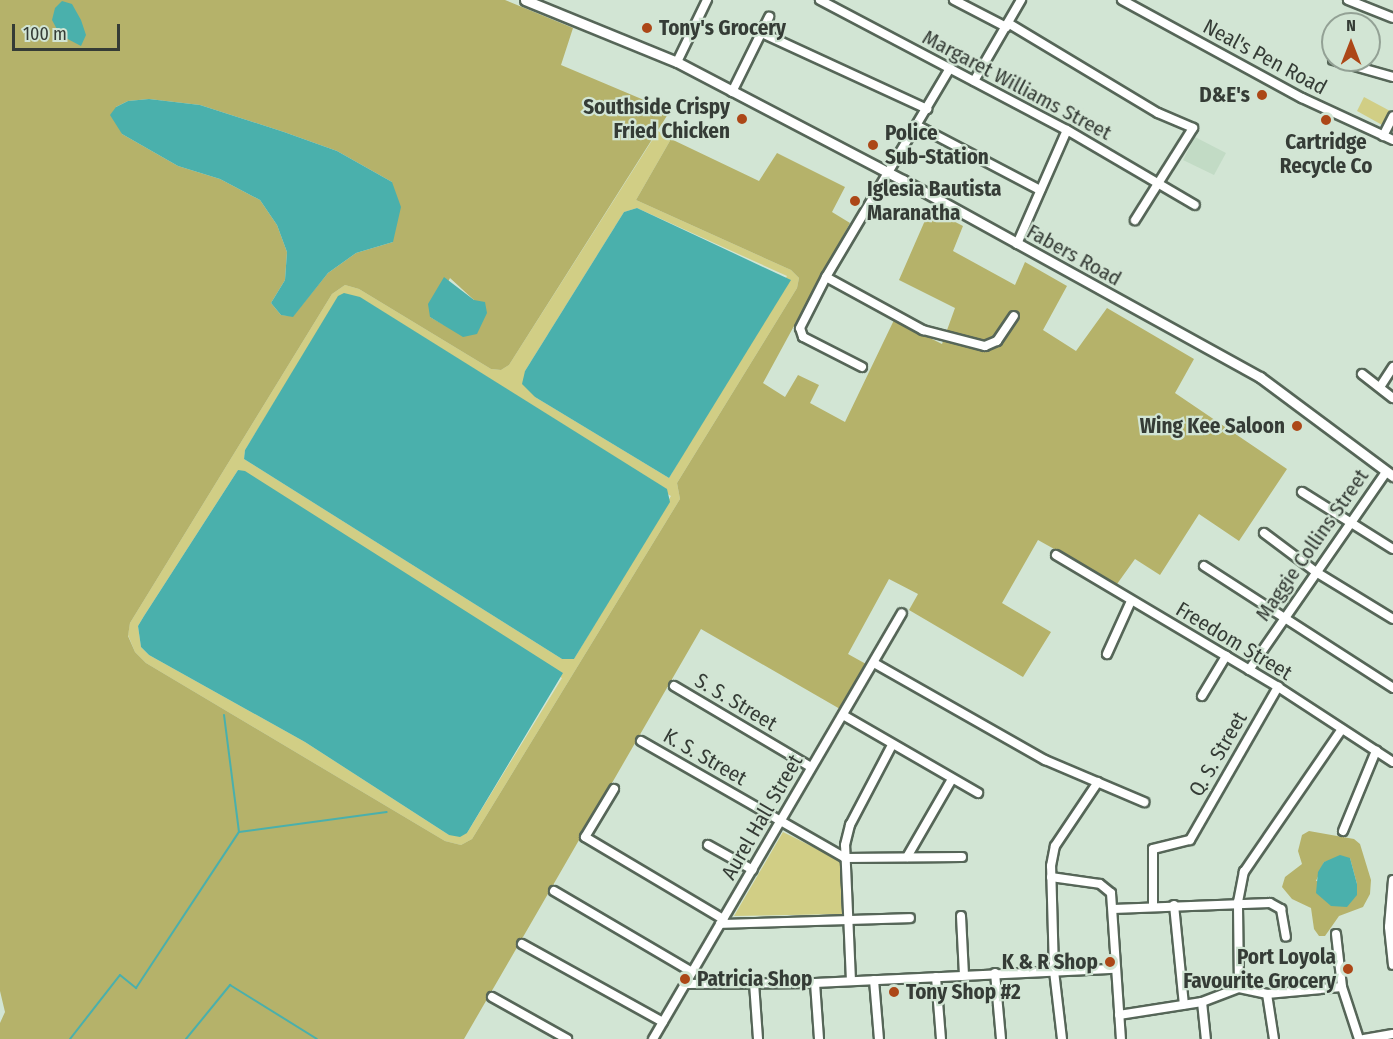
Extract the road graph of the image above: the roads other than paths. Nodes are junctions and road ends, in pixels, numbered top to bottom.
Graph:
1 (525, 0) edge
2 (820, 0) edge
3 (954, 0) edge
4 (1021, 0) edge
5 (1122, 0) edge
6 (704, 1) edge
7 (1351, 1) edge
8 (543, 3) edge
9 (769, 17) dead end
10 (1393, 18) edge
11 (1007, 25) junction
12 (762, 33) junction
13 (677, 62) junction
14 (950, 68) junction
15 (1376, 72) edge
16 (1393, 77) edge
17 (974, 81) junction
18 (732, 92) junction
19 (927, 110) junction
20 (1393, 116) edge
21 (918, 126) junction
22 (1066, 130) junction
23 (1383, 136) junction
24 (1393, 140) edge
25 (891, 173) junction
26 (1158, 184) junction
27 (1040, 190) junction
28 (1195, 205) dead end
29 (1135, 220) dead end
30 (1017, 244) junction
31 (826, 277) junction
32 (1014, 316) dead end
33 (862, 367) dead end
34 (1393, 367) edge
35 (1362, 374) dead end
36 (1380, 387) junction
37 (1393, 398) edge
38 (1389, 474) edge
39 (1302, 492) dead end
40 (1351, 522) junction
41 (1264, 533) dead end
42 (1393, 549) edge
43 (1056, 555) dead end
44 (1204, 566) dead end
45 (1316, 572) junction
46 (1131, 601) junction
47 (902, 613) dead end
48 (1282, 618) junction
49 (1393, 619) edge
50 (1107, 654) dead end
51 (1226, 656) junction
52 (874, 663) junction
53 (1250, 670) junction
54 (674, 686) dead end
55 (1278, 687) junction
56 (1393, 688) edge
57 (1202, 696) dead end
58 (843, 715) junction
59 (1342, 729) junction
60 (641, 741) dead end
61 (892, 745) junction
62 (1377, 751) junction
63 (1393, 762) edge
64 (811, 767) junction
65 (952, 779) junction
66 (1098, 782) junction
67 (614, 789) dead end
68 (978, 793) dead end
69 (1144, 802) dead end
70 (782, 822) junction
71 (1342, 831) dead end
72 (708, 844) dead end
73 (907, 857) junction
74 (962, 857) dead end
75 (845, 858) junction
76 (753, 870) junction
77 (1051, 877) junction
78 (1393, 880) edge
79 (554, 891) dead end
80 (1238, 902) junction
81 (1174, 906) junction
82 (1153, 907) junction
83 (1113, 909) junction
84 (961, 916) dead end
85 (910, 918) dead end
86 (848, 919) junction
87 (722, 922) junction
88 (1336, 934) dead end
89 (1286, 937) dead end
90 (522, 944) dead end
91 (1393, 965) edge
92 (1115, 969) junction
93 (1054, 971) junction
94 (692, 972) junction
95 (995, 973) junction
96 (964, 975) junction
97 (936, 977) junction
98 (874, 980) junction
99 (851, 981) junction
100 (754, 982) junction
101 (815, 983) junction
102 (686, 984) junction
103 (1342, 987) junction
104 (1239, 988) junction
105 (1267, 994) junction
106 (492, 997) dead end
107 (1202, 1002) junction
108 (1184, 1005) junction
109 (1119, 1014) junction
110 (663, 1022) junction
111 (1393, 1034) edge
112 (567, 1039) edge
113 (652, 1039) edge
114 (758, 1039) edge
115 (819, 1039) edge
116 (879, 1039) edge
117 (941, 1039) edge
118 (1001, 1039) edge
119 (1062, 1039) edge
120 (1121, 1039) edge
121 (1206, 1039) edge
122 (1274, 1039) edge
123 (1359, 1039) edge
124 (1364, 1039) edge

1 - 8 main road, Fabers Road
2 - 14 street, Margaret Williams Street
3 - 11 street
4 - 11 street
5 - 23 street, Neal's Pen Road
6 - 13 street
7 - 10 street
8 - 13 main road, Fabers Road
9 - 12 street
11 - 17 street
11 - 26 street
12 - 18 street
12 - 19 street
13 - 18 main road, Fabers Road
14 - 17 street, Margaret Williams Street
14 - 19 street
15 - 16 street
17 - 22 street, Margaret Williams Street
18 - 25 main road, Fabers Road
19 - 21 street
20 - 23 street
21 - 25 street
21 - 27 street
22 - 26 street, Margaret Williams Street
22 - 27 street
23 - 24 street, Neal's Pen Road
25 - 30 main road, Fabers Road
25 - 31 street
26 - 28 street, Margaret Williams Street
26 - 29 street
27 - 30 street
30 - 38 main road, Fabers Road
31 - 32 street
31 - 33 street
34 - 36 street
35 - 36 street
36 - 37 street
38 - 40 street, Maggie Collins Street
39 - 40 street
40 - 42 street
40 - 45 street, Maggie Collins Street
41 - 45 street
43 - 46 street, Freedom Street
44 - 48 street
45 - 48 street, Maggie Collins Street
45 - 49 street
46 - 50 street
46 - 51 street, Freedom Street
47 - 52 street, Aurel Hall Street
48 - 53 street, Maggie Collins Street
48 - 56 street
51 - 53 street, Freedom Street
51 - 57 street
52 - 58 street, Aurel Hall Street
52 - 66 street
53 - 55 street, Freedom Street
54 - 64 street, S. S. Street
55 - 59 street, Freedom Street
55 - 82 street, Q. S. Street
58 - 61 street
58 - 64 street, Aurel Hall Street
59 - 62 street, Freedom Street
59 - 80 street
60 - 70 street, K. S. Street
61 - 65 street
61 - 75 street
62 - 63 street, Freedom Street
62 - 71 street
64 - 70 street, Aurel Hall Street
65 - 68 street
65 - 73 street
66 - 69 street
66 - 77 street
67 - 87 street
70 - 75 street, K. S. Street
70 - 76 street, Aurel Hall Street
72 - 76 street
73 - 74 street
73 - 75 street
75 - 86 street
76 - 87 street, Aurel Hall Street
77 - 83 street
77 - 93 street
78 - 91 street
79 - 94 street
80 - 81 street
80 - 89 street
80 - 104 street
81 - 82 street
81 - 108 street
82 - 83 street
83 - 92 street
84 - 96 street
85 - 86 street
86 - 87 street
86 - 99 street
87 - 94 street, Aurel Hall Street
88 - 103 street
90 - 110 street
92 - 93 street
92 - 109 street
93 - 95 street
93 - 119 street
94 - 102 street, Aurel Hall Street
95 - 96 street
95 - 118 street
96 - 97 street
97 - 98 street
97 - 117 street
98 - 99 street
98 - 116 street
99 - 101 street
100 - 101 street
100 - 102 street
100 - 114 street
101 - 115 street
102 - 110 street, Aurel Hall Street
103 - 105 street
103 - 123 street
104 - 105 street
104 - 107 street
105 - 122 street
106 - 112 street
107 - 108 street
107 - 121 street
108 - 109 street
109 - 120 street
110 - 113 street, Aurel Hall Street
111 - 124 street

